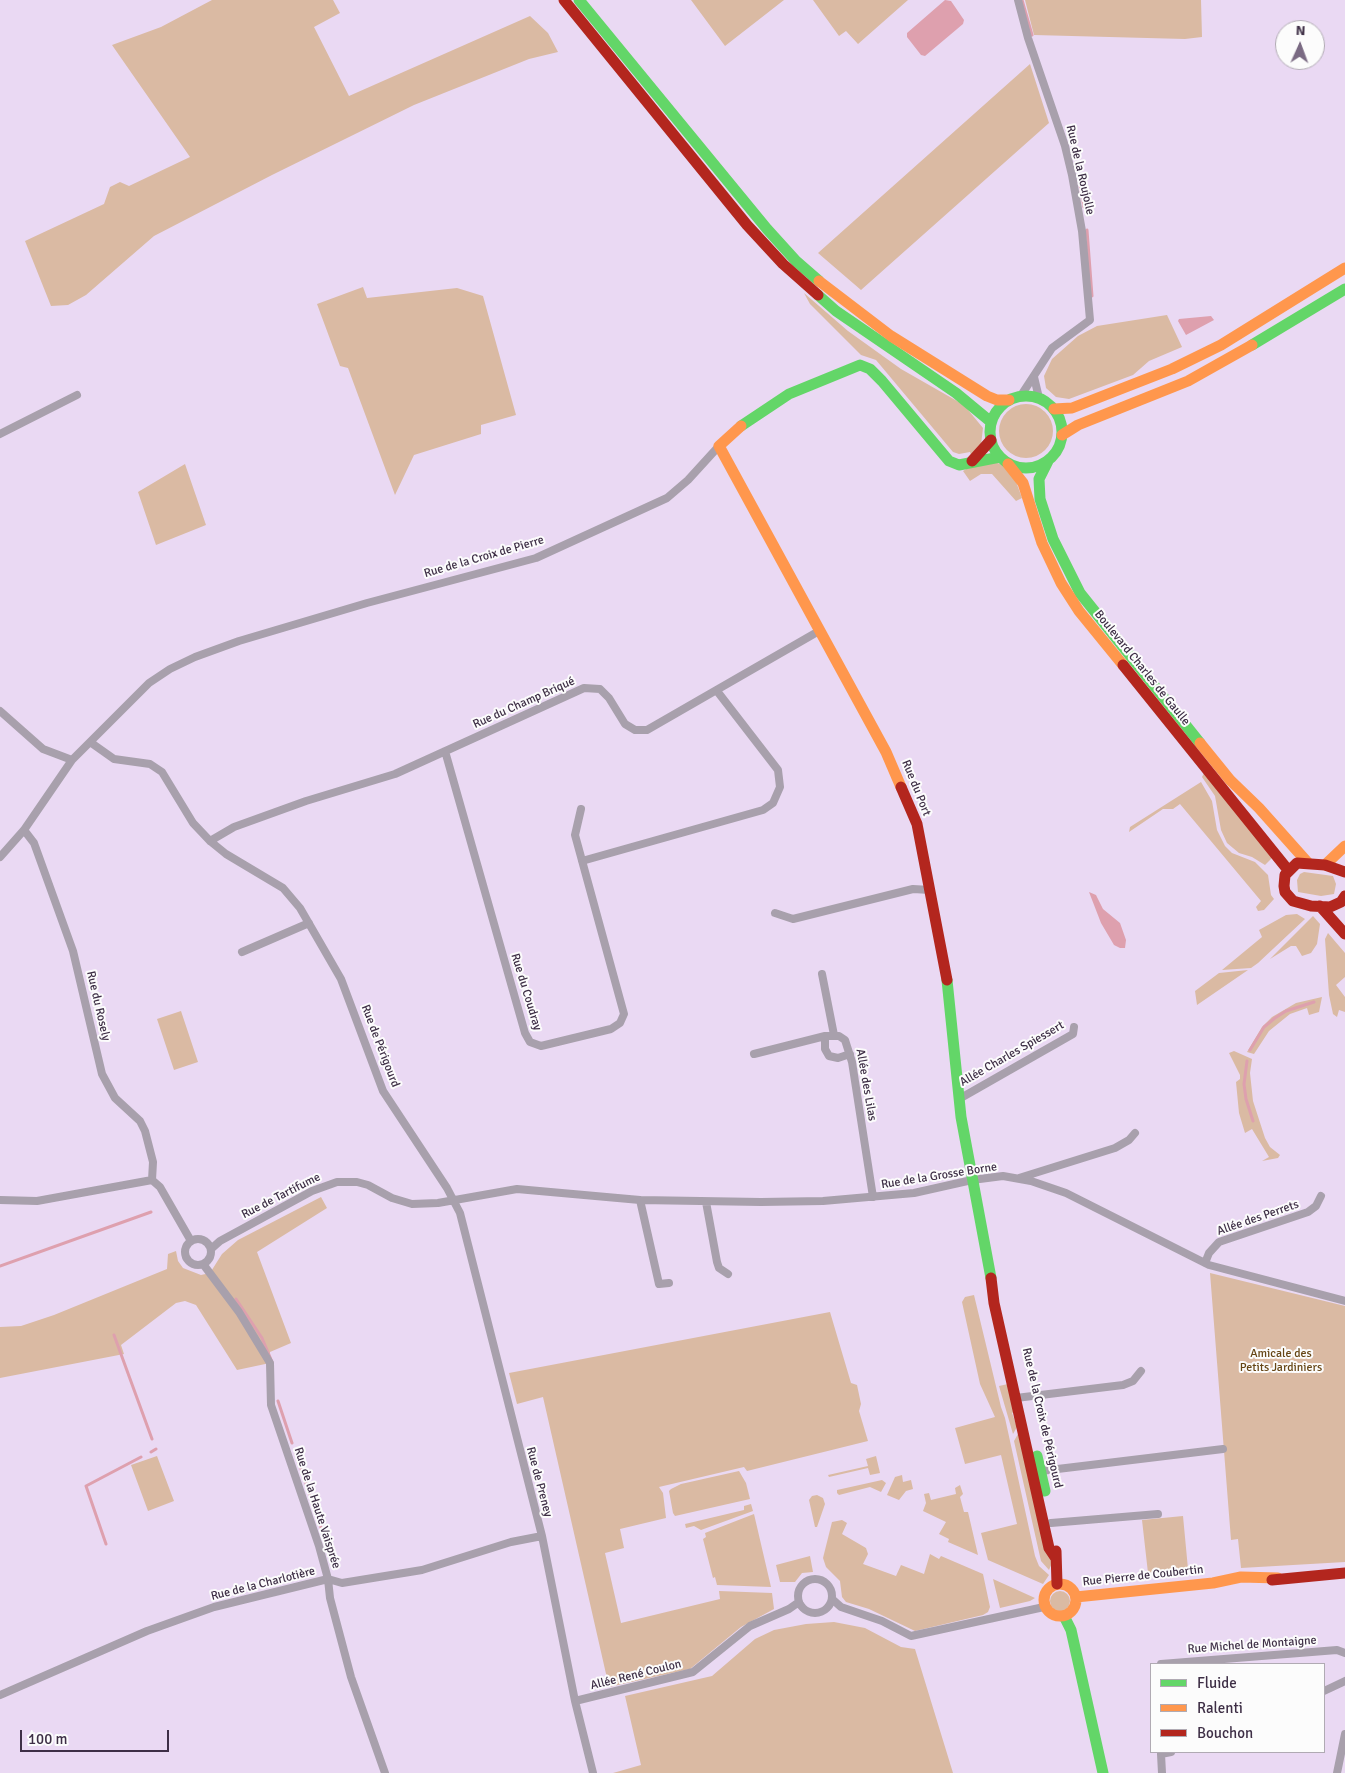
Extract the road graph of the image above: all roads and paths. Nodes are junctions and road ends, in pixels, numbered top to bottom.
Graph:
1 (564, 0) edge
2 (579, 0) edge
3 (1018, 0) edge
4 (1345, 268) edge
5 (1345, 289) edge
6 (1034, 378) junction
7 (77, 395) dead end
8 (1015, 398) junction
9 (1039, 398) junction
10 (1054, 409) junction
11 (990, 422) junction
12 (0, 434) edge
13 (1062, 435) junction
14 (991, 440) junction
15 (719, 446) junction
16 (972, 461) junction
17 (1004, 461) junction
18 (1048, 461) junction
19 (819, 631) junction
20 (717, 691) junction
21 (0, 711) edge
22 (90, 742) junction
23 (445, 751) junction
24 (72, 760) junction
25 (582, 809) dead end
26 (24, 830) junction
27 (210, 841) junction
28 (1345, 846) edge
29 (0, 857) edge
30 (582, 861) junction
31 (1308, 863) junction
32 (1325, 865) junction
33 (1288, 870) junction
34 (1345, 872) edge
35 (930, 890) junction
36 (1345, 898) edge
37 (1320, 906) junction
38 (775, 913) dead end
39 (309, 923) junction
40 (1345, 934) edge
41 (242, 952) dead end
42 (822, 974) dead end
43 (1074, 1027) dead end
44 (830, 1036) junction
45 (754, 1054) dead end
46 (850, 1054) junction
47 (959, 1099) junction
48 (1135, 1133) dead end
49 (1019, 1178) junction
50 (152, 1180) junction
51 (972, 1180) junction
52 (1321, 1196) dead end
53 (873, 1197) junction
54 (454, 1199) junction
55 (0, 1200) edge
56 (640, 1200) junction
57 (706, 1202) junction
58 (191, 1241) junction
59 (211, 1249) junction
60 (1205, 1263) junction
61 (203, 1264) junction
62 (728, 1274) dead end
63 (669, 1282) dead end
64 (1345, 1301) edge
65 (1140, 1371) dead end
66 (1020, 1397) junction
67 (1223, 1449) dead end
68 (1041, 1471) junction
69 (1158, 1514) dead end
70 (1052, 1523) junction
71 (542, 1536) junction
72 (1056, 1557) junction
73 (1345, 1573) edge
74 (328, 1578) junction
75 (1057, 1584) junction
76 (1076, 1597) junction
77 (832, 1599) junction
78 (799, 1602) junction
79 (1044, 1606) junction
80 (1064, 1616) junction
81 (1345, 1653) edge
82 (1174, 1663) edge
83 (1345, 1681) edge
84 (1325, 1691) edge
85 (0, 1696) edge
86 (575, 1702) junction
87 (1345, 1734) edge
88 (1161, 1753) edge
89 (385, 1773) edge
90 (593, 1773) edge
91 (1103, 1773) edge
92 (1162, 1773) edge
93 (1337, 1773) edge

1 - 11 main road
2 - 8 main road
3 - 6 street, Rue de la Roujolle
4 - 10 main road
5 - 13 main road
6 - 8 street
6 - 9 street
7 - 12 street
8 - 9 main road
8 - 11 main road
9 - 10 main road
10 - 13 main road
11 - 14 main road
13 - 18 main road
14 - 16 main road
14 - 17 main road
15 - 16 main road, Rue de la Croix de Pierre
15 - 19 main road, Rue du Port
15 - 22 street, Rue de la Croix de Pierre
16 - 17 main road, Rue de la Croix de Pierre
17 - 18 main road
17 - 33 main road, Boulevard Charles de Gaulle
18 - 31 main road, Boulevard Charles de Gaulle
19 - 20 street, Rue du Champ Briqué
19 - 35 main road, Rue du Port
20 - 23 street, Rue du Champ Briqué
20 - 30 street
21 - 24 street
22 - 24 street, Rue de la Croix de Pierre
22 - 27 street, Rue de Périgourd
23 - 27 street, Rue du Champ Briqué
23 - 30 street, Rue du Coudray
24 - 26 street, Rue de la Croix de Pierre
25 - 30 street, Rue du Coudray
26 - 29 street, Rue de la Croix de Pierre
26 - 50 street, Rue du Rosely
27 - 39 street, Rue de Périgourd
28 - 32 main road
31 - 32 main road
31 - 33 main road
32 - 34 main road
33 - 37 main road
35 - 38 street
35 - 47 main road, Rue du Port
36 - 37 main road
37 - 40 main road
39 - 41 street
39 - 54 street, Rue de Périgourd
42 - 44 street
43 - 47 street, Allée Charles Spiessert
44 - 45 street
44 - 46 street, Allée des Lilas
44 - 46 street
46 - 53 street, Allée des Lilas
47 - 51 main road, Rue du Port
48 - 49 street
49 - 51 street, Rue de la Grosse Borne
49 - 60 street, Rue de la Grosse Borne
50 - 55 street
50 - 58 street
51 - 53 street, Rue de la Grosse Borne
51 - 66 main road, Rue de la Croix de Périgourd
52 - 60 street, Allée des Perrets
53 - 57 street, Rue de la Grosse Borne
54 - 56 street, Rue de la Grosse Borne
54 - 59 street, Rue de Tartifume
54 - 71 street, Rue de Preney
56 - 57 street, Rue de la Grosse Borne
56 - 63 street
57 - 62 street
58 - 59 street
58 - 61 street
59 - 61 street
60 - 64 street, Rue de la Grosse Borne
61 - 74 street, Rue de la Haute Vaisprée
65 - 66 street
66 - 68 main road, Rue de la Croix de Périgourd
66 - 72 main road, Rue de la Croix de Périgourd
67 - 68 street
68 - 70 main road, Rue de la Croix de Périgourd
69 - 70 street
70 - 72 main road, Rue de la Croix de Périgourd
71 - 74 street, Rue de la Charlotière
71 - 86 street, Rue de Preney
72 - 75 main road, Rue de la Croix de Périgourd
73 - 76 main road, Rue Pierre de Coubertin
74 - 85 street, Rue de la Charlotière
74 - 89 street, Rue de la Haute Vaisprée
75 - 76 main road
75 - 79 main road
76 - 80 main road
77 - 78 street
77 - 78 street
77 - 79 street
78 - 86 street, Allée René Coulon
79 - 80 main road
80 - 91 main road
81 - 82 street, Rue Michel de Montaigne
83 - 84 street
86 - 90 street, Rue de Preney
87 - 93 street
88 - 92 street

